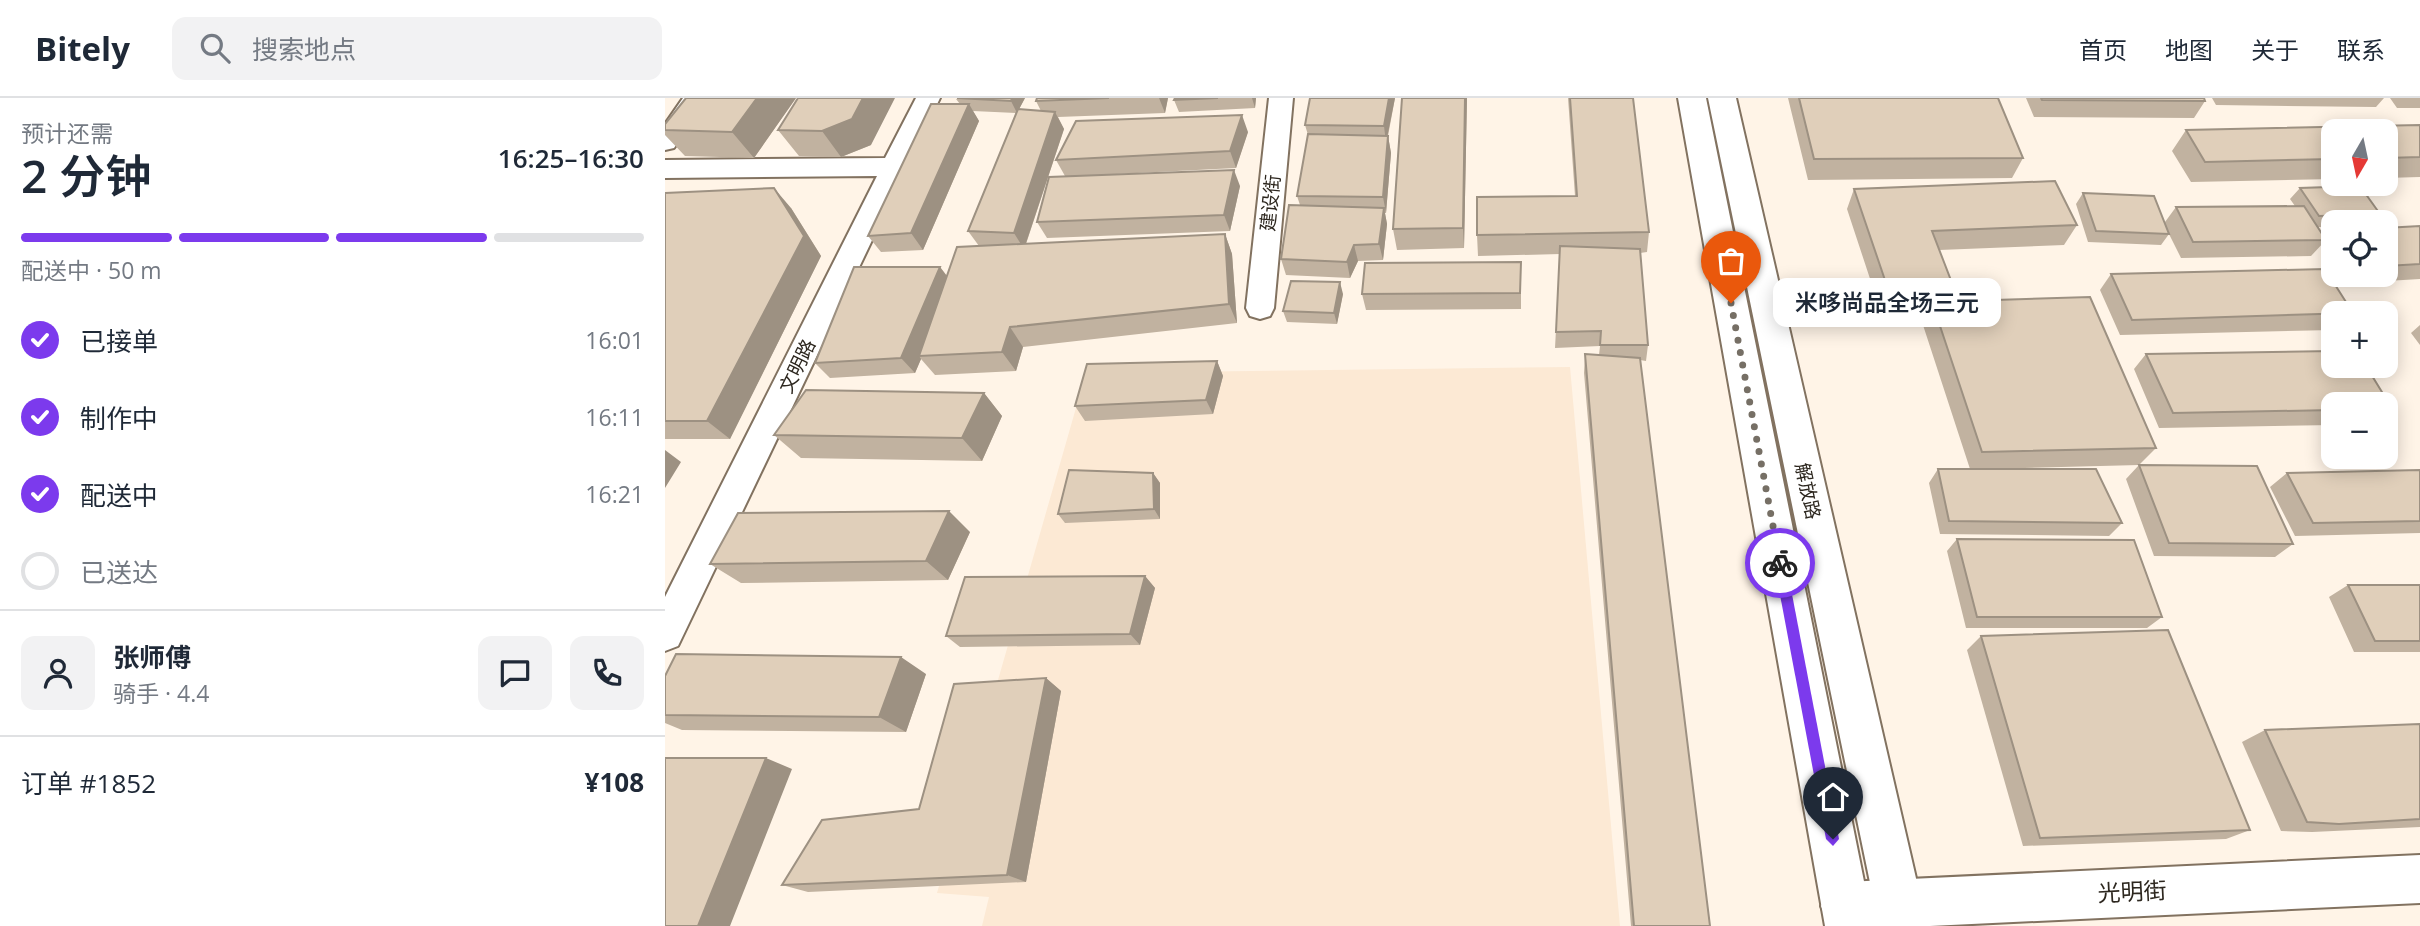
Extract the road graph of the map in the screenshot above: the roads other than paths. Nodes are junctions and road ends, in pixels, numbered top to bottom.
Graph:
1 (696, 98) edge
2 (928, 98) edge
3 (1281, 98) edge
4 (1692, 98) edge
5 (1722, 98) edge
6 (665, 142) edge
7 (894, 167) junction
8 (665, 169) edge
9 (1260, 308) dead end
10 (665, 634) edge
11 (2420, 879) edge
12 (1900, 914) edge
13 (1847, 916) edge

1 - 6 street
2 - 7 street, 文明路
3 - 9 street, 建设街
4 - 13 main road, 解放路
5 - 12 main road, 解放路
7 - 8 street
7 - 10 street, 文明路
11 - 12 main road, 光明街
12 - 13 main road, 光明街

